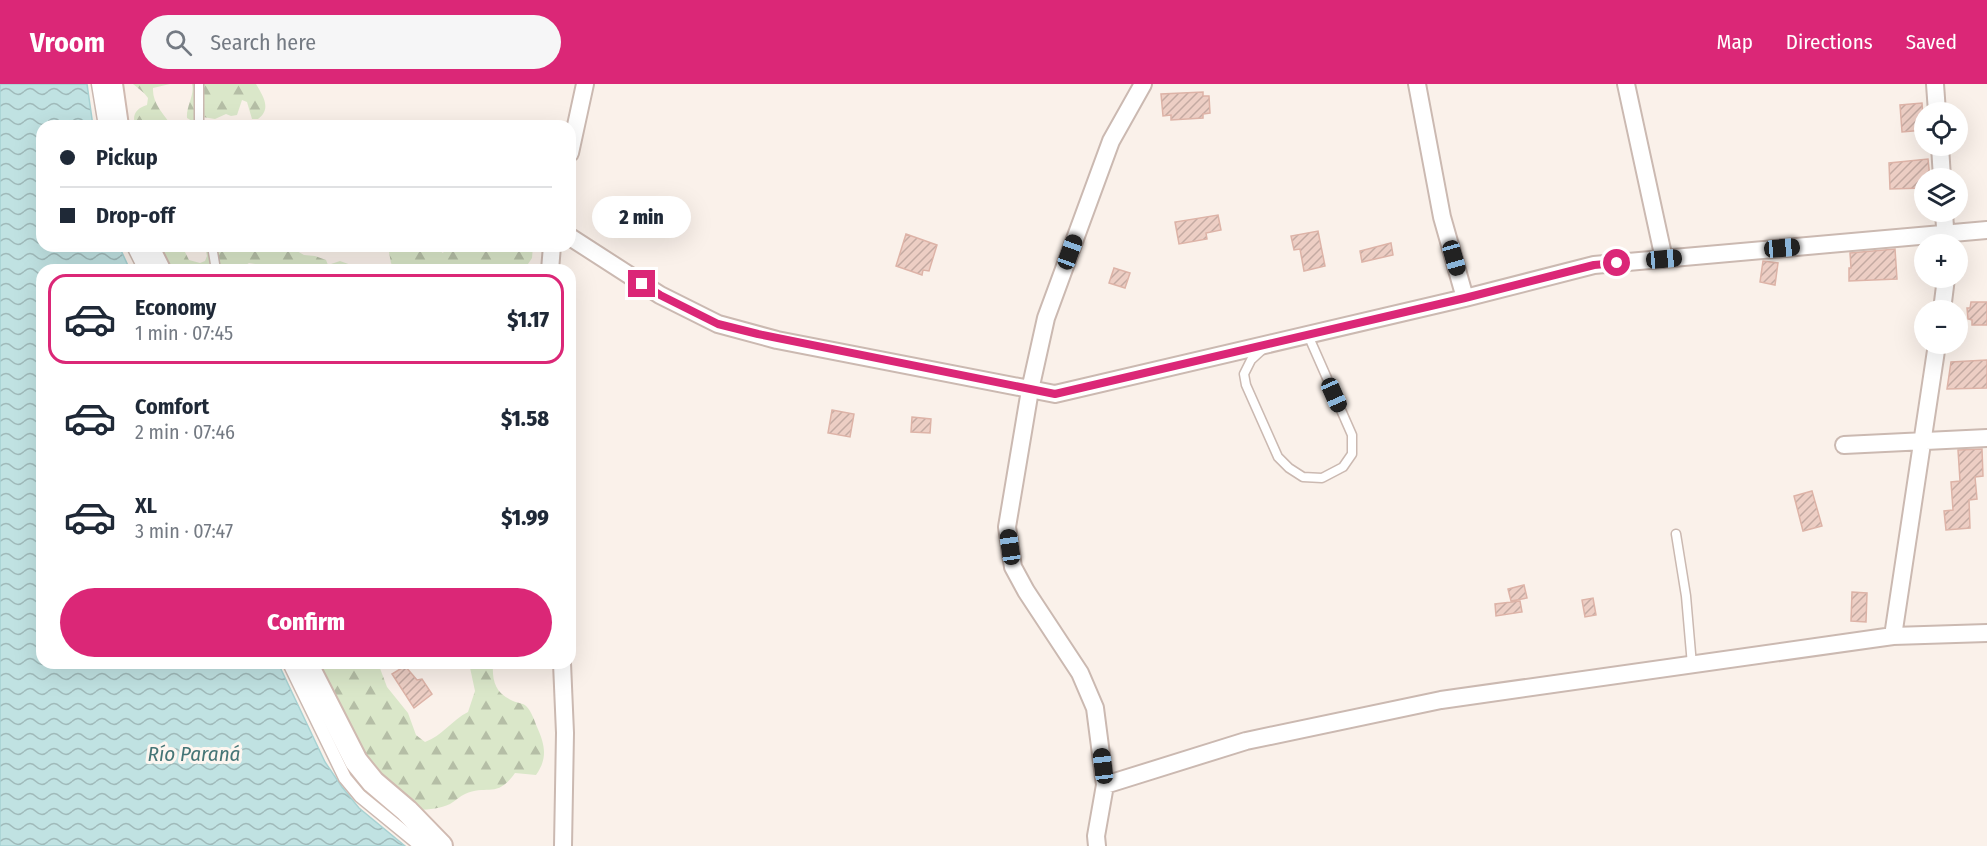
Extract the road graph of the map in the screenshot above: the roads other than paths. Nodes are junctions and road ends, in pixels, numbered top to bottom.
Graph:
1 (98, 84) edge
2 (111, 84) edge
3 (199, 84) edge
4 (585, 84) edge
5 (1143, 84) edge
6 (1417, 84) edge
7 (1626, 84) edge
8 (1935, 84) edge
9 (1936, 102) edge
10 (104, 120) edge
11 (116, 120) edge
12 (199, 120) edge
13 (576, 125) edge
14 (1987, 230) edge
15 (1968, 234) edge
16 (576, 241) edge
17 (1914, 241) edge
18 (1664, 259) junction
19 (1465, 298) junction
20 (1308, 335) junction
21 (1268, 345) junction
22 (1935, 354) edge
23 (1030, 390) junction
24 (1987, 438) edge
25 (1921, 442) junction
26 (1844, 444) dead end
27 (1676, 534) dead end
28 (1987, 633) edge
29 (1893, 636) junction
30 (1692, 665) junction
31 (292, 669) edge
32 (309, 669) edge
33 (562, 669) edge
34 (1105, 785) junction
35 (421, 846) edge
36 (441, 846) edge
37 (563, 846) edge
38 (1096, 846) edge

1 - 10 street
2 - 11 main road
3 - 12 lane
4 - 13 street
5 - 23 street
6 - 19 street
7 - 18 street
8 - 9 street
14 - 15 street
16 - 23 street
17 - 18 street
18 - 19 street
19 - 20 street
20 - 21 street
20 - 21 lane
21 - 23 street
22 - 25 street
23 - 34 street
24 - 25 street
25 - 26 street
25 - 29 street
27 - 30 lane
28 - 29 street
29 - 30 street
30 - 34 street
31 - 35 street
32 - 36 main road
33 - 37 street
34 - 38 street

